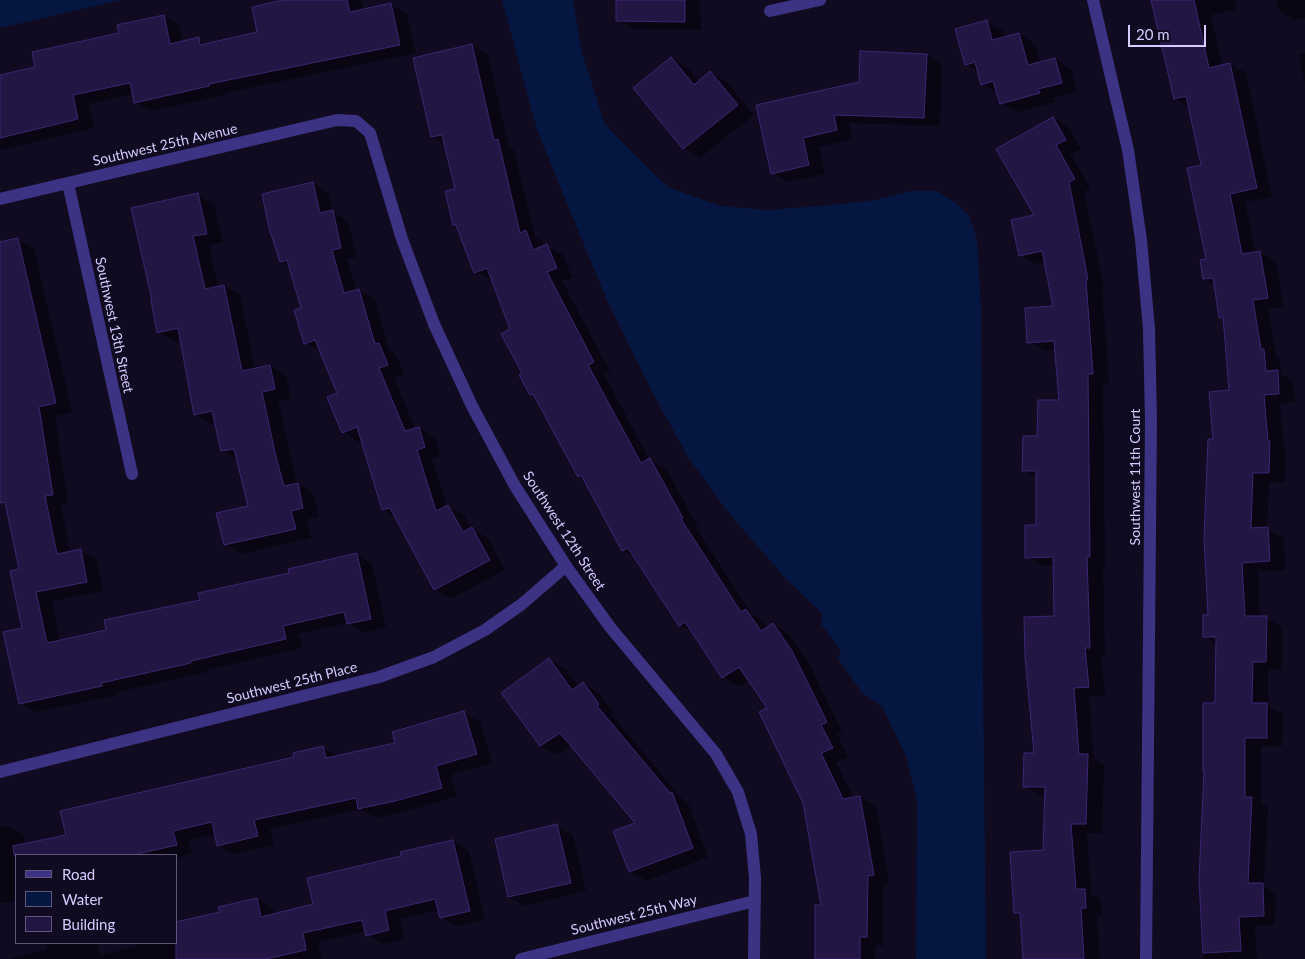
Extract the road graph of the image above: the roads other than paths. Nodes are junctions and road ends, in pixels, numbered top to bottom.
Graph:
1 (820, 0) edge
2 (1093, 0) edge
3 (770, 11) dead end
4 (337, 120) joint
5 (68, 183) junction
6 (0, 199) edge
7 (132, 474) dead end
8 (566, 566) junction
9 (0, 772) edge
10 (755, 901) junction
11 (520, 959) edge
12 (754, 959) edge
13 (1146, 959) edge

1 - 3 street
2 - 13 street, Southwest 11th Court
4 - 5 street, Southwest 25th Avenue
4 - 8 street, Southwest 12th Street
5 - 6 street, Southwest 25th Avenue
5 - 7 street, Southwest 13th Street
8 - 9 street, Southwest 25th Place
8 - 10 street, Southwest 12th Street
10 - 11 street, Southwest 25th Way
10 - 12 street, Southwest 12th Street

